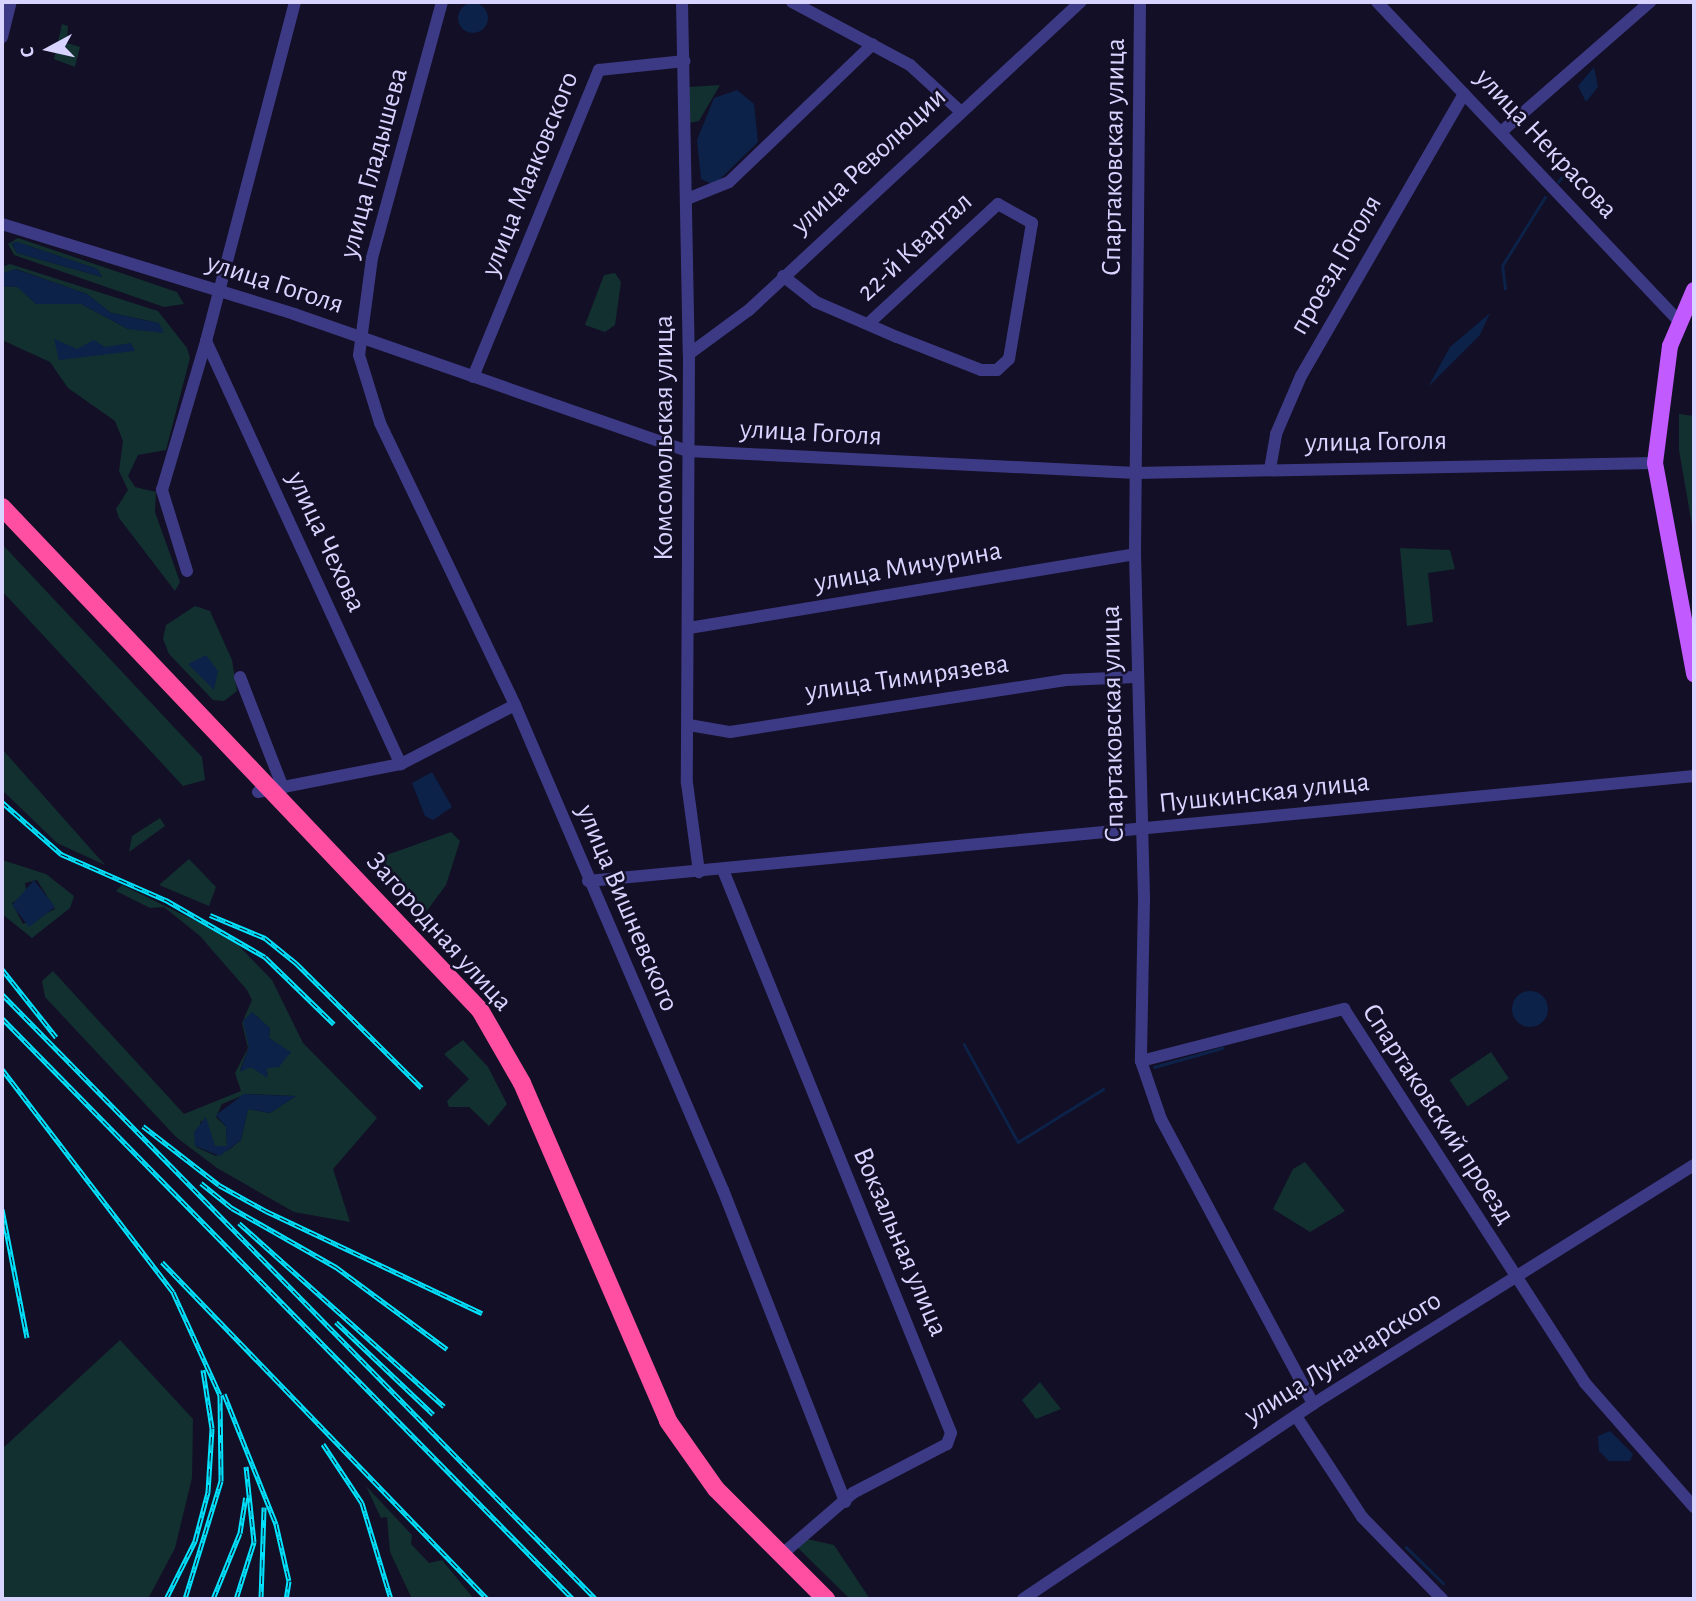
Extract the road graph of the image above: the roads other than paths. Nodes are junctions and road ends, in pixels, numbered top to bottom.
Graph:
1 (11, 2) edge
2 (295, 2) edge
3 (442, 2) edge
4 (682, 2) edge
5 (792, 2) edge
6 (1081, 2) edge
7 (1140, 2) edge
8 (1377, 2) edge
9 (1650, 2) edge
10 (1634, 7) edge
11 (2, 37) edge
12 (873, 44) junction
13 (685, 61) junction
14 (1464, 94) junction
15 (959, 110) junction
16 (1501, 132) junction
17 (687, 199) junction
18 (2, 224) edge
19 (783, 276) junction
20 (1694, 290) edge
21 (216, 291) junction
22 (1679, 321) junction
23 (867, 324) junction
24 (358, 338) junction
25 (206, 341) junction
26 (689, 354) junction
27 (473, 377) junction
28 (688, 451) junction
29 (1655, 463) junction
30 (1270, 469) junction
31 (1135, 473) junction
32 (2, 507) edge
33 (2, 523) edge
34 (1135, 554) junction
35 (187, 571) dead end
36 (689, 628) junction
37 (1694, 674) edge
38 (240, 677) dead end
39 (1135, 677) junction
40 (516, 705) junction
41 (689, 725) junction
42 (401, 764) junction
43 (1694, 776) edge
44 (270, 790) junction
45 (1138, 830) junction
46 (723, 870) junction
47 (699, 872) junction
48 (588, 881) junction
49 (1141, 1061) junction
50 (1694, 1165) edge
51 (1516, 1276) junction
52 (1313, 1405) junction
53 (1296, 1416) junction
54 (845, 1502) junction
55 (1694, 1507) edge
56 (780, 1556) junction
57 (812, 1599) edge
58 (826, 1599) edge
59 (1023, 1599) edge
60 (1442, 1599) edge

1 - 11 street
2 - 21 street
3 - 24 street, улица Гладышева
4 - 13 street, Комсомольская улица
5 - 12 street
6 - 15 street, улица Революции
7 - 31 street, Спартаковская улица
8 - 14 street, улица Некрасова
9 - 10 street
10 - 16 street
12 - 15 street
12 - 17 street
13 - 17 street, Комсомольская улица
13 - 27 street, улица Маяковского
14 - 16 street, улица Некрасова
14 - 30 street, проезд Гоголя
15 - 19 street, улица Революции
16 - 22 street, улица Некрасова
17 - 26 street, Комсомольская улица
18 - 21 street, улица Гоголя
19 - 23 street, 22-й Квартал
19 - 26 street, улица Революции
20 - 22 main road
21 - 24 street, улица Гоголя
21 - 25 street
22 - 29 main road
23 - 23 street, 22-й Квартал
24 - 27 street, улица Гоголя
24 - 40 street, улица Вишневского
25 - 35 street
25 - 42 street, улица Чехова
26 - 28 street, Комсомольская улица
27 - 28 street, улица Гоголя
28 - 31 street, улица Гоголя
28 - 36 street, Комсомольская улица
29 - 30 street, улица Гоголя
29 - 37 main road
30 - 31 street, улица Гоголя
31 - 34 street, Спартаковская улица
32 - 44 highway, Загородная улица
33 - 44 highway, Загородная улица
34 - 36 street, улица Мичурина
34 - 39 street, Спартаковская улица
36 - 41 street, Комсомольская улица
38 - 44 street
39 - 41 street, улица Тимирязева
39 - 45 street, Спартаковская улица
40 - 42 street
40 - 48 street, улица Вишневского
41 - 47 street, Комсомольская улица
42 - 44 street
43 - 45 street, Пушкинская улица
44 - 56 highway, Загородная улица
44 - 57 highway, Загородная улица
45 - 46 street, Пушкинская улица
45 - 49 street, Спартаковская улица
46 - 47 street, Пушкинская улица
46 - 54 street, Вокзальная улица
47 - 48 street, Пушкинская улица
48 - 54 street, улица Вишневского
49 - 51 street, Спартаковский проезд
49 - 52 street, Спартаковская улица
50 - 51 street, улица Луначарского
51 - 52 street, улица Луначарского
51 - 55 street
52 - 53 street, улица Луначарского
53 - 59 street, улица Луначарского
53 - 60 street
54 - 56 street, Вокзальная улица
56 - 58 highway, Загородная улица

